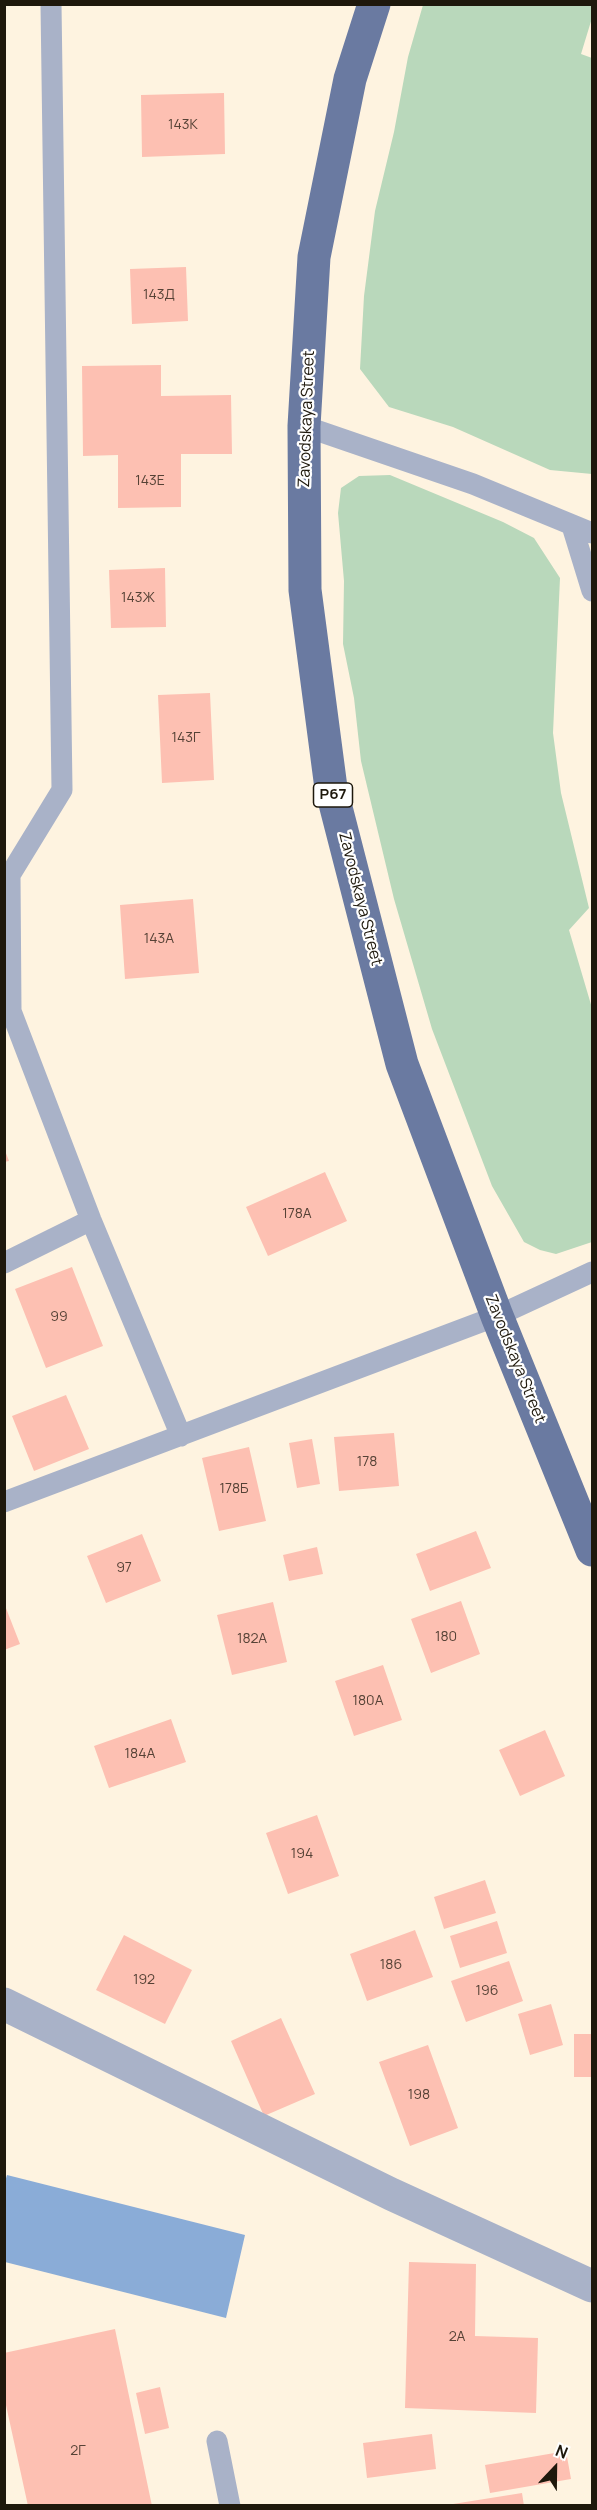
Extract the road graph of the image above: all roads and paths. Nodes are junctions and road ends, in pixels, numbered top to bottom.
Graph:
1 (51, 4) edge
2 (374, 4) edge
3 (304, 426) junction
4 (572, 526) junction
5 (592, 533) edge
6 (592, 591) edge
7 (7, 870) edge
8 (92, 1220) junction
9 (4, 1263) edge
10 (592, 1272) edge
11 (497, 1316) junction
12 (181, 1436) junction
13 (4, 1502) edge
14 (592, 1550) edge
15 (4, 2004) edge
16 (592, 2286) edge
17 (217, 2441) dead end
18 (230, 2505) edge

1 - 7 lane
2 - 3 main road, Zavodskaya Street / Р67
3 - 4 lane
3 - 11 main road, Zavodskaya Street / Р67
4 - 5 lane
4 - 6 lane
7 - 8 lane
8 - 9 lane
8 - 12 lane
10 - 11 lane
11 - 12 lane
11 - 14 main road, Zavodskaya Street / Р67
12 - 13 lane
15 - 16 street
17 - 18 lane

